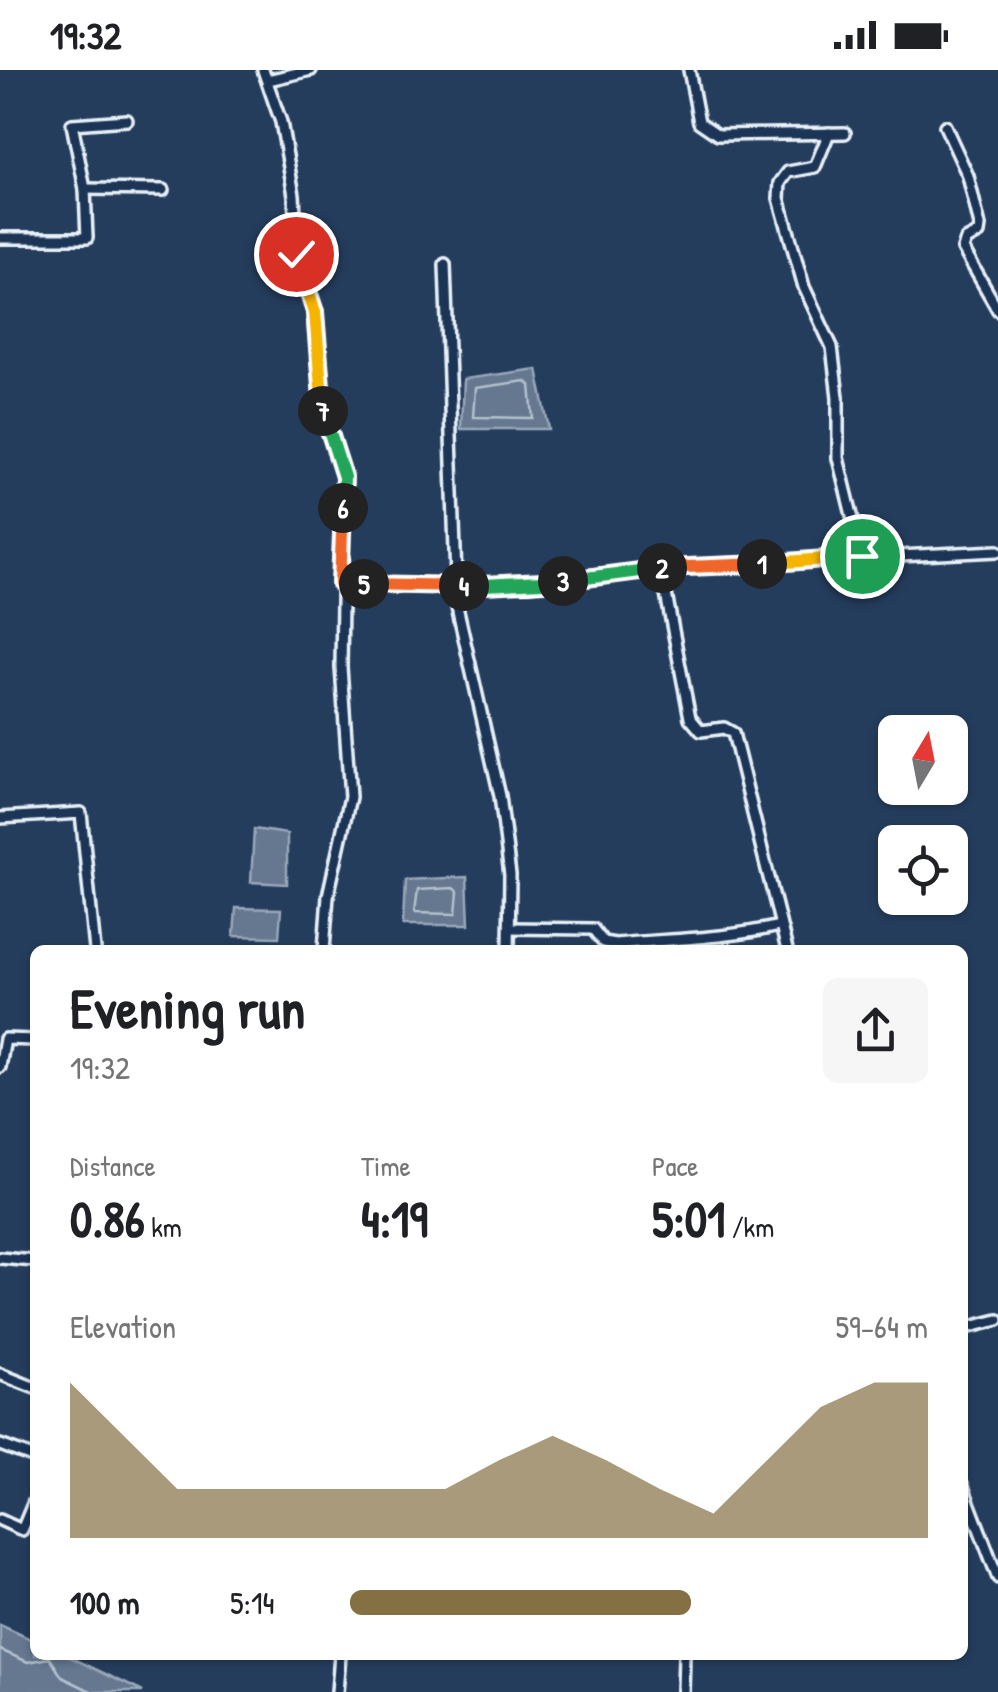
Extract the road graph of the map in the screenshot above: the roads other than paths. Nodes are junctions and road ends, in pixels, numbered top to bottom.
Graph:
1 (311, 70) edge
2 (690, 70) edge
3 (266, 75) edge
4 (126, 120) dead end
5 (945, 126) dead end
6 (828, 133) junction
7 (845, 133) dead end
8 (85, 189) junction
9 (163, 190) dead end
10 (0, 238) edge
11 (444, 264) dead end
12 (998, 310) edge
13 (998, 551) edge
14 (862, 556) junction
15 (661, 568) junction
16 (340, 584) junction
17 (0, 818) edge
18 (779, 926) junction
19 (510, 928) junction
20 (94, 945) edge
21 (324, 945) edge
22 (510, 945) edge
23 (785, 945) edge
24 (30, 1040) edge
25 (0, 1067) edge
26 (0, 1258) edge
27 (30, 1261) edge
28 (998, 1320) edge
29 (968, 1327) edge
30 (0, 1374) edge
31 (30, 1386) edge
32 (0, 1445) edge
33 (30, 1456) edge
34 (968, 1500) edge
35 (30, 1511) edge
36 (0, 1520) edge
37 (998, 1578) edge
38 (340, 1660) edge
39 (684, 1660) edge
40 (337, 1692) edge
41 (683, 1692) edge

1 - 3 street
2 - 6 street
3 - 16 street
4 - 8 street
5 - 12 street
6 - 7 street
6 - 14 street
8 - 9 street
8 - 10 street
11 - 19 street
13 - 14 street
14 - 15 street
15 - 16 street
15 - 18 street
16 - 21 street
17 - 20 street
18 - 19 street
18 - 23 street
19 - 22 street
24 - 25 street
26 - 27 street
28 - 29 street
30 - 31 street
32 - 33 street
34 - 37 street
35 - 36 street
38 - 40 street
39 - 41 street

